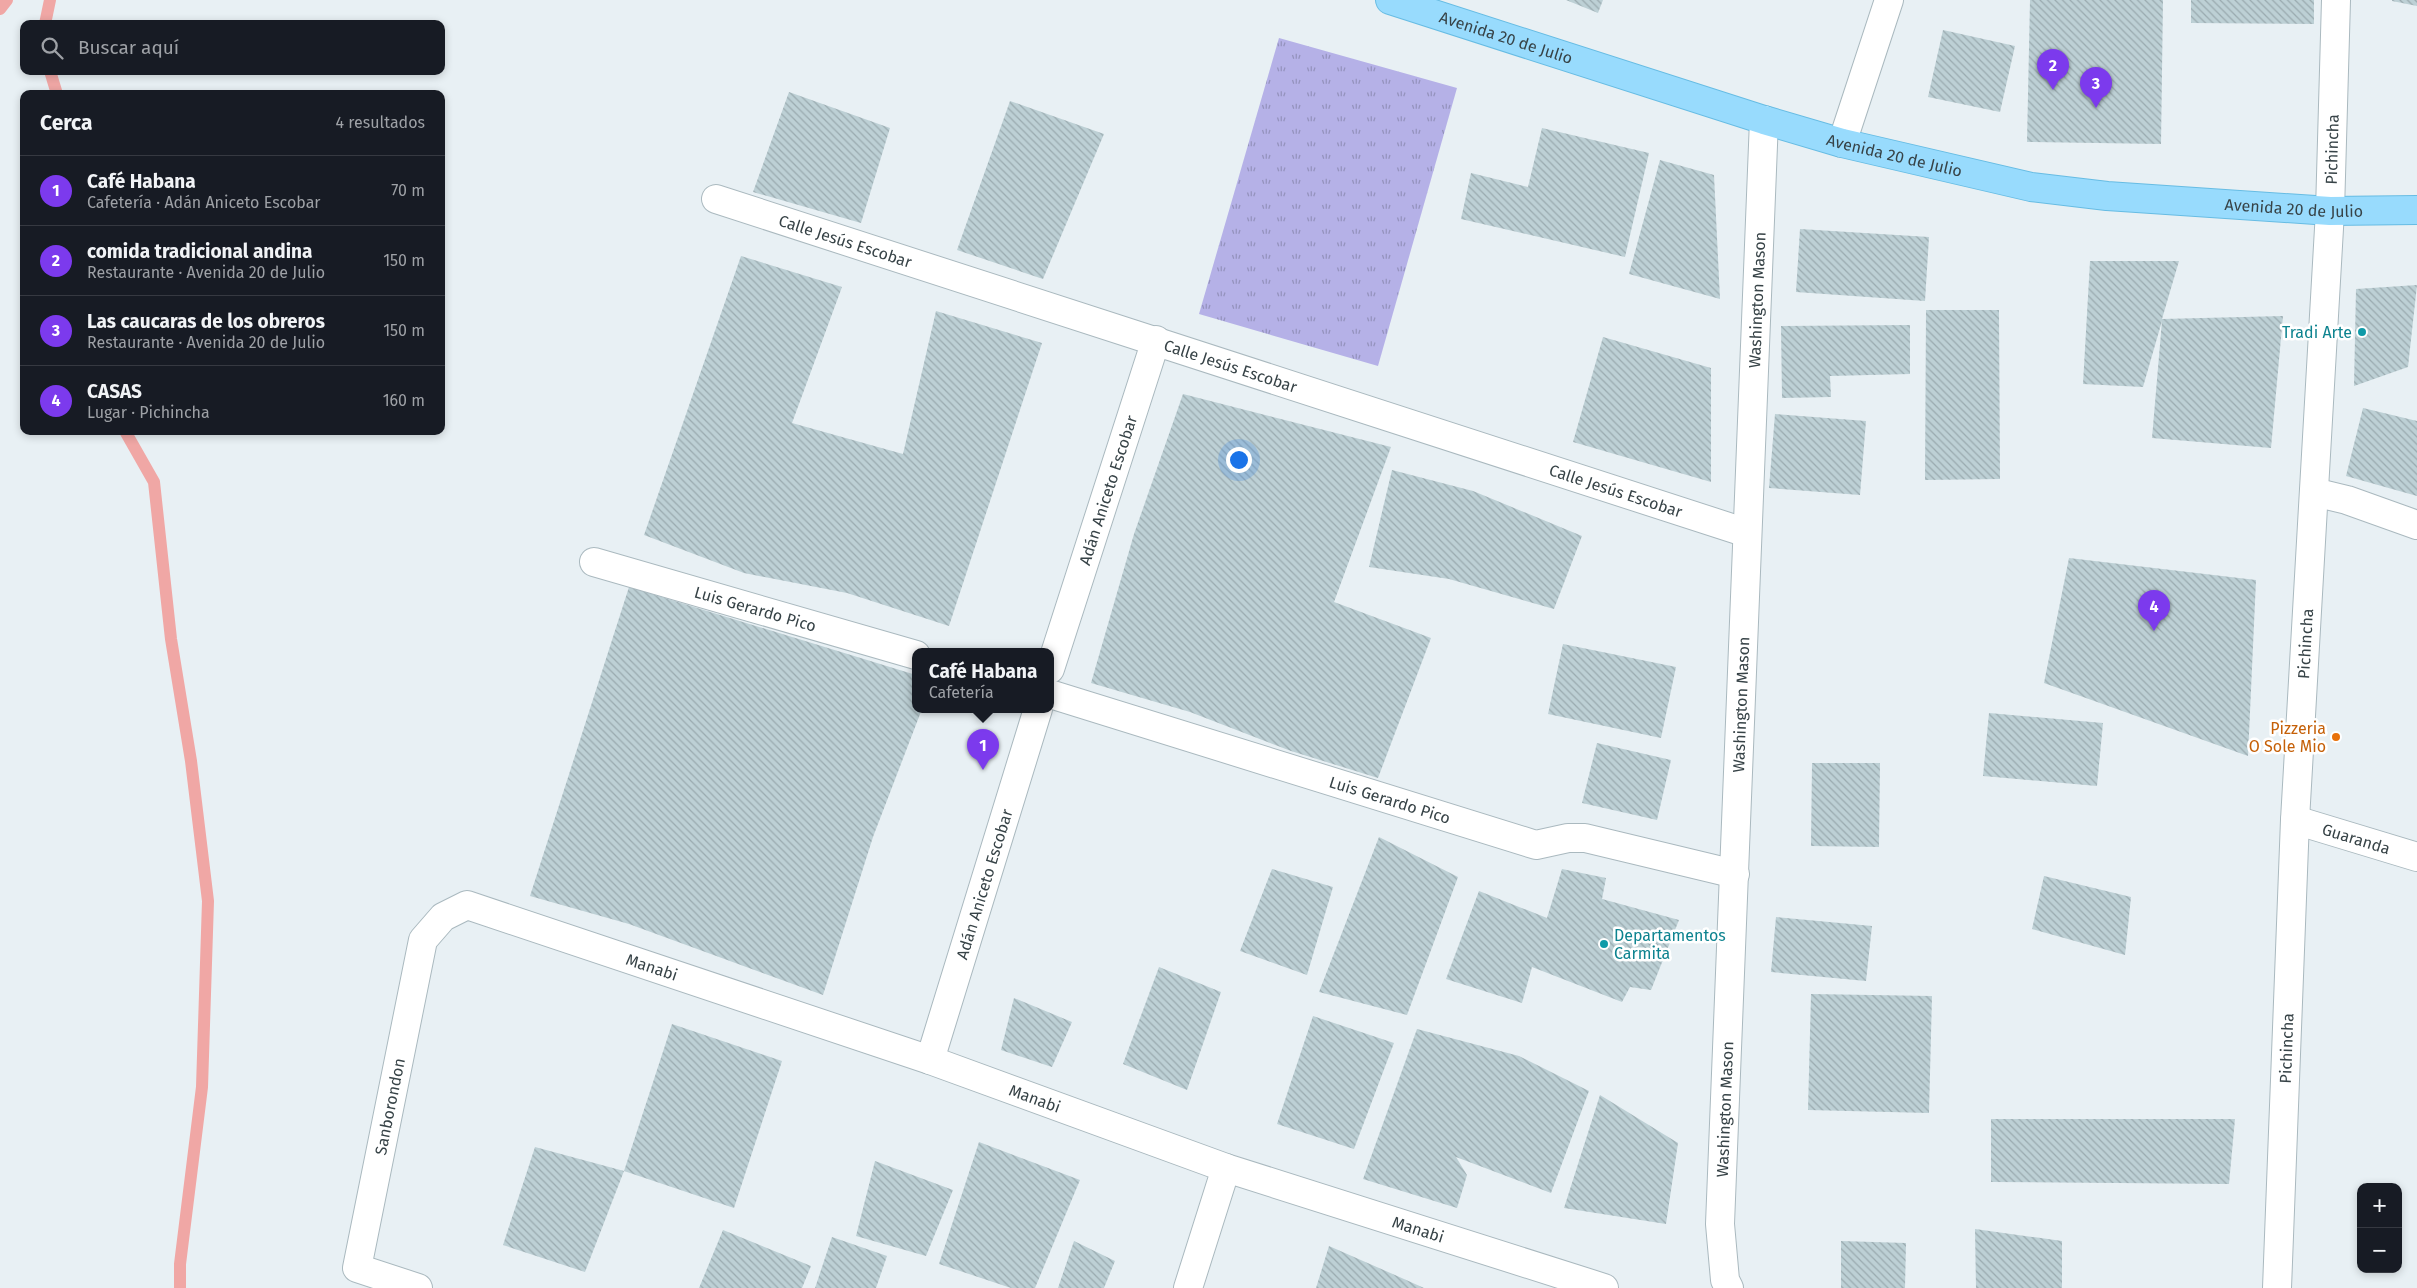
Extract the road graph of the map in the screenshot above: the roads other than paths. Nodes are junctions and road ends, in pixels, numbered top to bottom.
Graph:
1 (1390, 0) edge
2 (1889, 0) edge
3 (2336, 0) edge
4 (1764, 120) junction
5 (1842, 142) junction
6 (716, 199) dead end
7 (2417, 210) edge
8 (2330, 211) junction
9 (1156, 340) junction
10 (2314, 492) junction
11 (2417, 525) edge
12 (1746, 532) junction
13 (594, 562) dead end
14 (912, 654) edge
15 (1054, 657) edge
16 (1054, 695) edge
17 (1037, 713) edge
18 (2295, 820) junction
19 (2417, 857) edge
20 (1735, 874) junction
21 (468, 905) joint
22 (930, 1060) junction
23 (1226, 1168) junction
24 (355, 1278) edge
25 (418, 1288) edge
26 (1188, 1288) edge
27 (1604, 1288) edge
28 (1729, 1288) edge
29 (2277, 1288) edge

1 - 4 main road, Avenida 20 de Julio
2 - 5 street
3 - 8 street, Pichincha
4 - 5 main road, Avenida 20 de Julio
4 - 12 street, Washington Mason
5 - 8 main road, Avenida 20 de Julio
6 - 9 street, Calle Jesús Escobar
7 - 8 main road, Avenida 20 de Julio
8 - 10 street, Pichincha
9 - 12 street, Calle Jesús Escobar
9 - 15 street, Adán Aniceto Escobar
10 - 11 street
10 - 18 street, Pichincha
12 - 20 street, Washington Mason
13 - 14 street, Luis Gerardo Pico
16 - 20 street, Luis Gerardo Pico
17 - 22 street, Adán Aniceto Escobar
18 - 19 street, Guaranda
18 - 29 street, Pichincha
20 - 28 street, Washington Mason
21 - 22 street, Manabi
21 - 24 street, Sanborondon
22 - 23 street, Manabi
23 - 26 street
23 - 27 street, Manabi
24 - 25 street, Sanborondon

